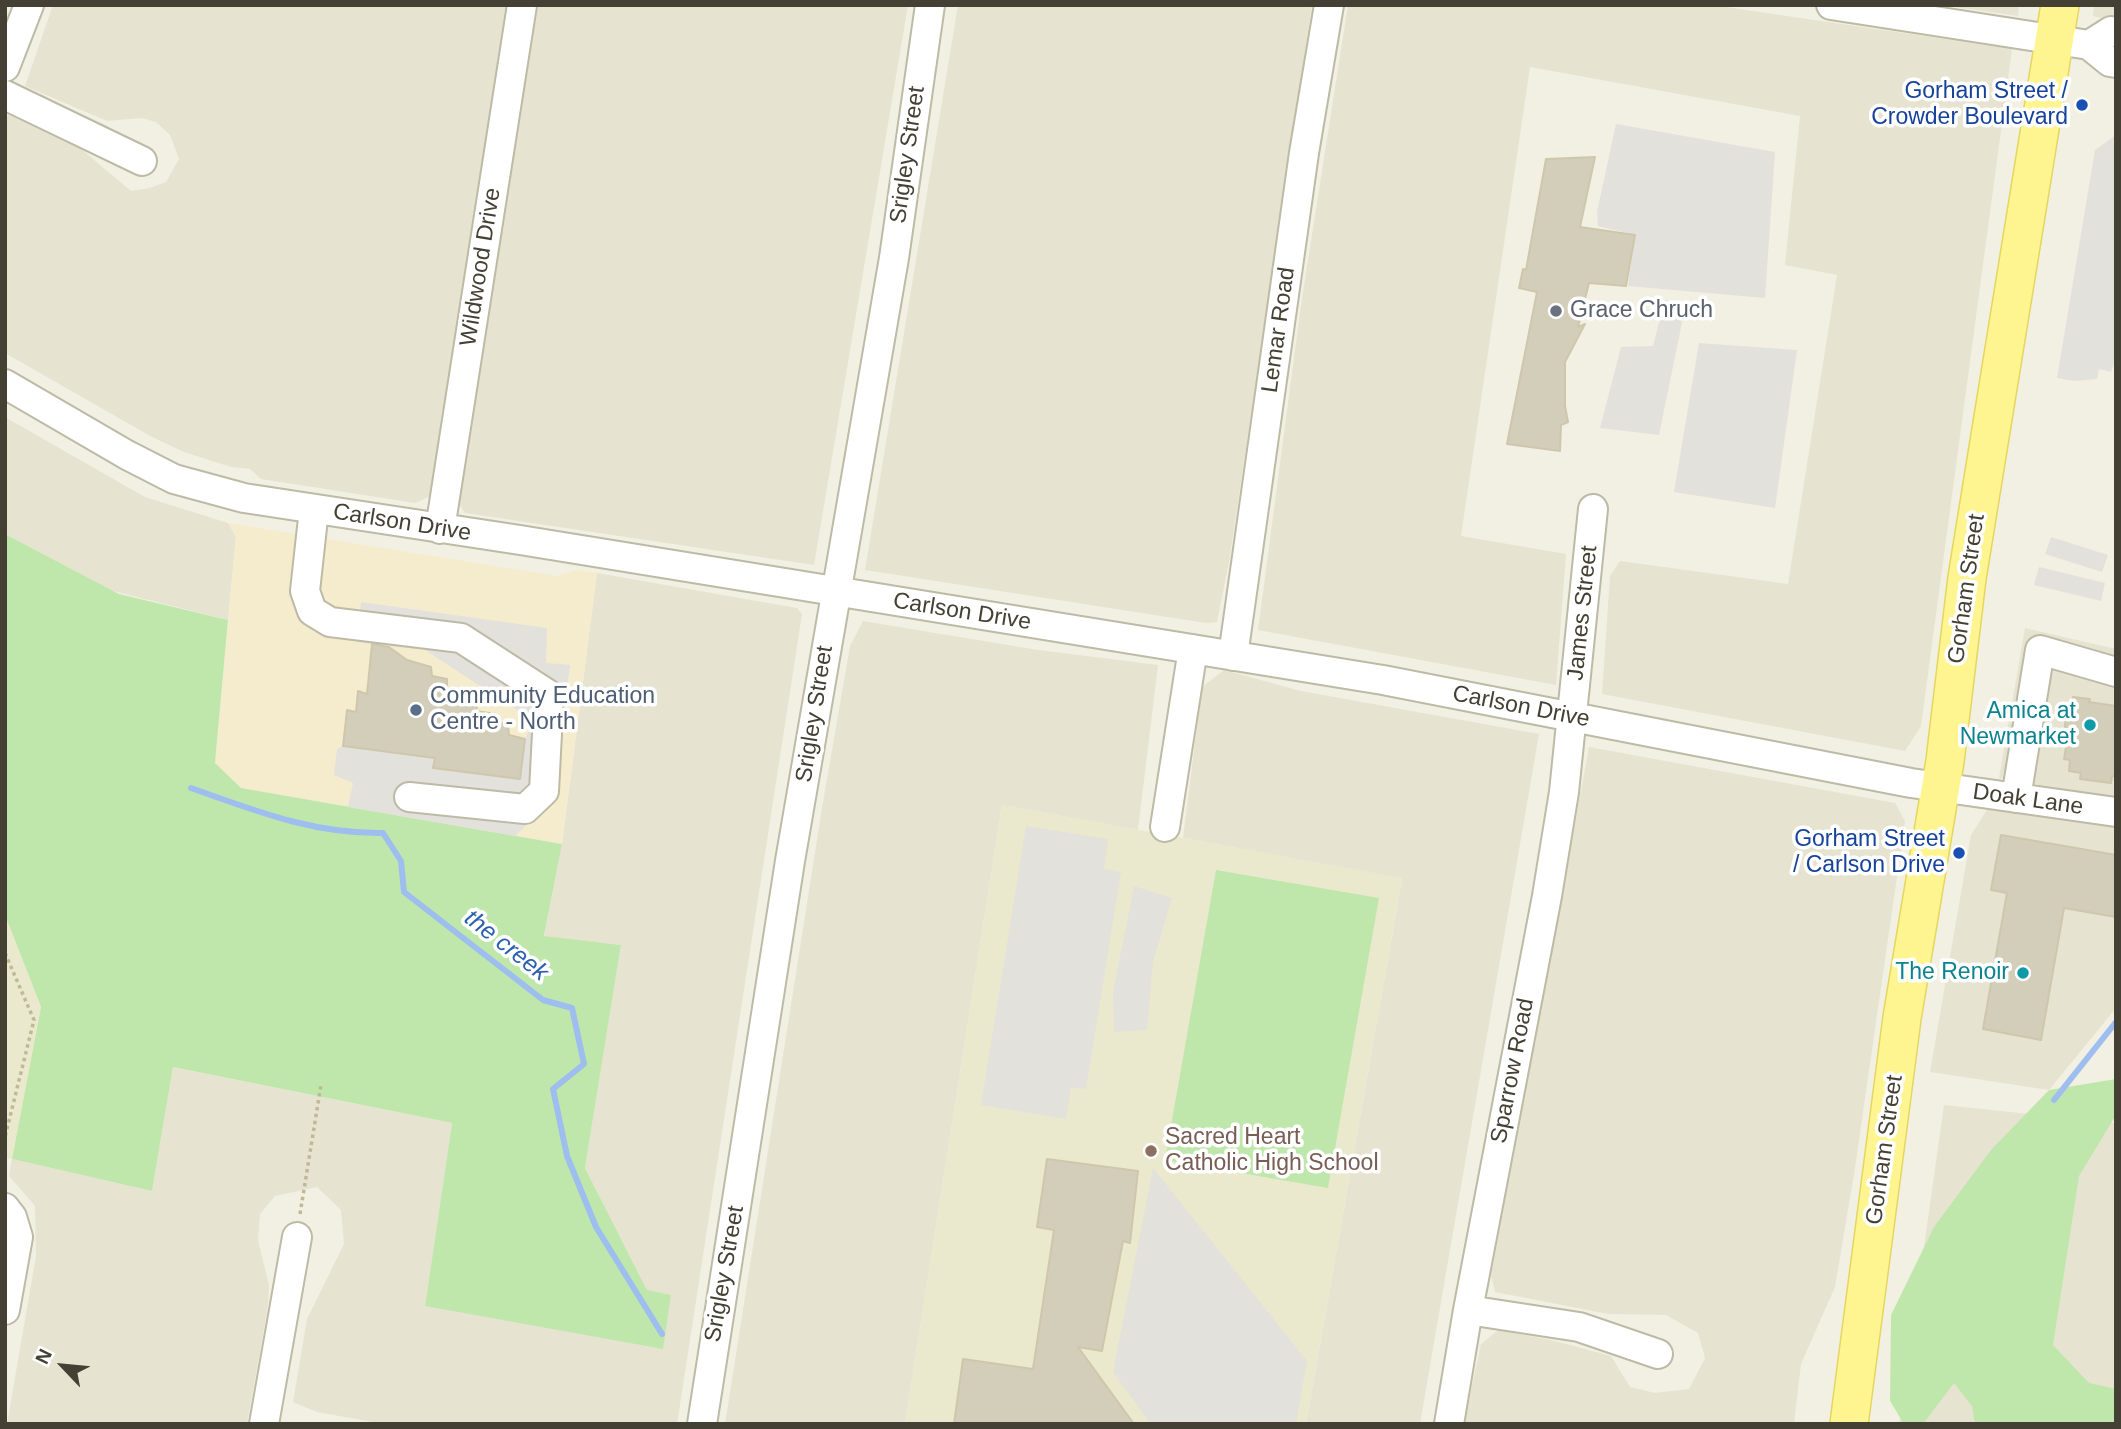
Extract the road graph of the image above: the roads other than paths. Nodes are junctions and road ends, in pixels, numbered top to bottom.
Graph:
1 (29, 5) edge
2 (522, 5) edge
3 (930, 5) edge
4 (1329, 5) edge
5 (1831, 5) edge
6 (2068, 30) edge
7 (2116, 32) edge
8 (2116, 62) edge
9 (5, 67) edge
10 (5, 94) edge
11 (142, 161) dead end
12 (5, 384) edge
13 (314, 509) junction
14 (1593, 509) dead end
15 (440, 529) junction
16 (835, 592) junction
17 (1193, 649) junction
18 (1233, 656) junction
19 (2116, 672) edge
20 (1572, 717) junction
21 (1941, 787) junction
22 (409, 797) dead end
23 (2016, 798) junction
24 (2116, 812) edge
25 (1165, 827) dead end
26 (5, 1208) edge
27 (297, 1237) road end
28 (5, 1310) edge
29 (1468, 1310) junction
30 (1658, 1354) dead end
31 (267, 1423) edge
32 (702, 1424) edge
33 (1449, 1424) edge
34 (1849, 1424) edge

1 - 9 street
2 - 15 street, Wildwood Drive
3 - 16 street, Srigley Street
4 - 18 street, Lemar Road
5 - 6 street
6 - 7 street
6 - 8 street
6 - 21 main road, Gorham Street
10 - 11 street
12 - 13 street, Carlson Drive
13 - 15 street, Carlson Drive
13 - 22 street
14 - 20 street, James Street
15 - 16 street, Carlson Drive
16 - 17 street, Carlson Drive
16 - 32 street, Srigley Street
17 - 18 street, Carlson Drive
17 - 25 street
18 - 20 street, Carlson Drive
19 - 23 street
20 - 21 street, Carlson Drive
20 - 29 street, Sparrow Road
21 - 23 street, Doak Lane
21 - 34 main road, Gorham Street
23 - 24 street, Doak Lane
26 - 28 street
27 - 31 street
29 - 30 street
29 - 33 street, Sparrow Road

